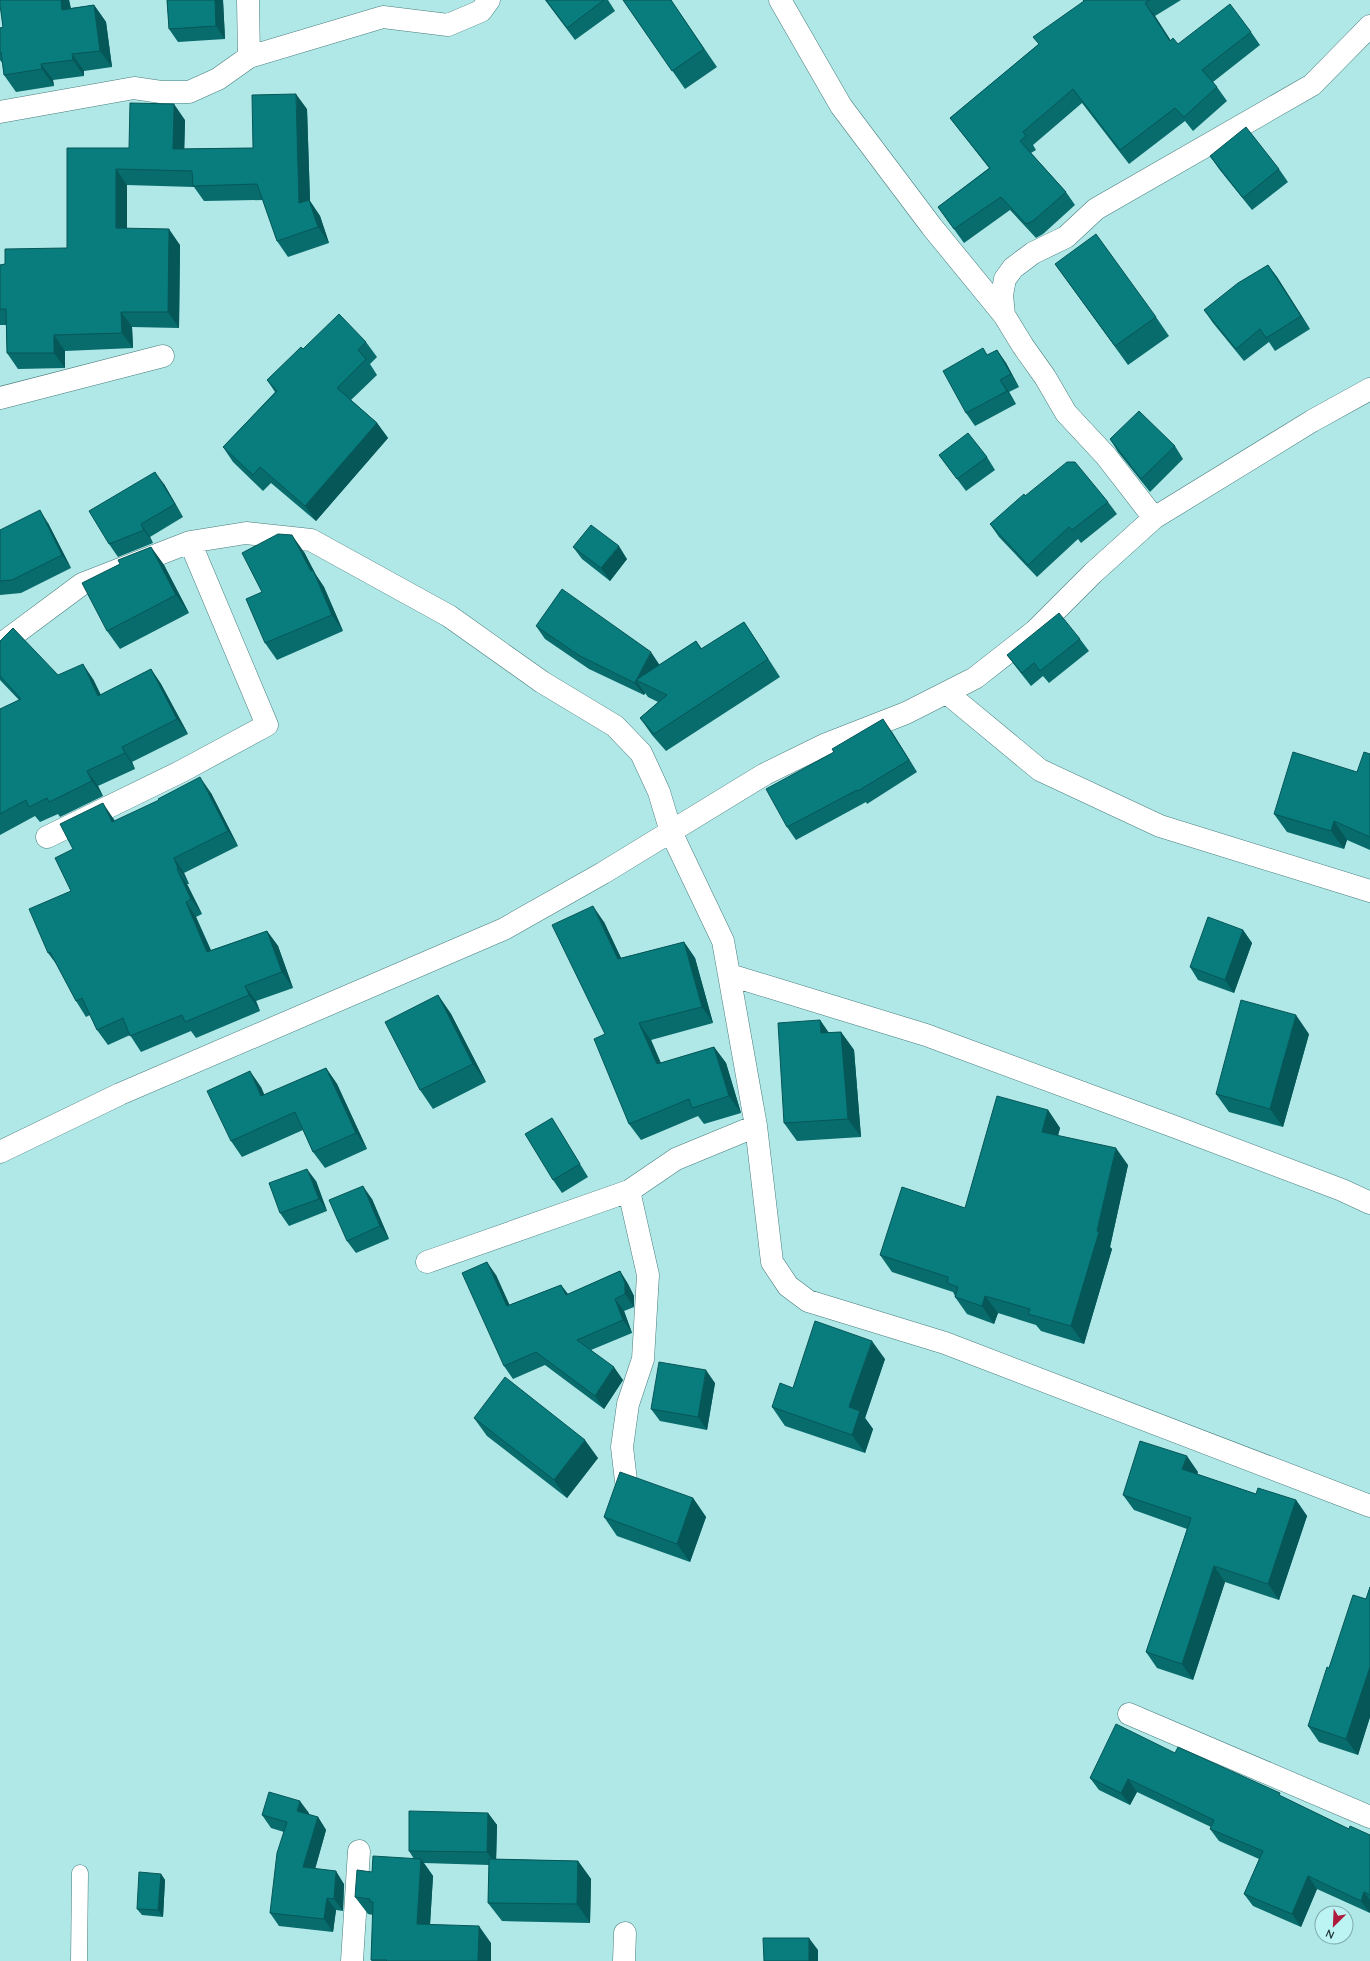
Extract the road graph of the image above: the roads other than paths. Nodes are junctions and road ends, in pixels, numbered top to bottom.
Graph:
1 (248, 0) edge
2 (489, 0) edge
3 (780, 0) edge
4 (1370, 26) edge
5 (250, 57) junction
6 (0, 112) edge
7 (1004, 315) junction
8 (163, 356) dead end
9 (1370, 389) edge
10 (0, 398) edge
11 (1154, 518) junction
12 (190, 542) junction
13 (0, 645) edge
14 (947, 693) junction
15 (671, 832) junction
16 (47, 837) dead end
17 (1370, 891) edge
18 (730, 975) junction
19 (756, 1126) junction
20 (0, 1152) edge
21 (629, 1191) junction
22 (1370, 1203) edge
23 (427, 1262) dead end
24 (626, 1481) edge
25 (1370, 1506) edge
26 (1129, 1714) dead end
27 (1370, 1817) edge
28 (360, 1850) dead end
29 (80, 1873) dead end
30 (625, 1933) dead end
31 (79, 1961) edge
32 (352, 1961) edge
33 (624, 1961) edge

1 - 5 street
2 - 5 street
3 - 7 street
4 - 7 street
5 - 6 street
7 - 11 street
8 - 10 street
9 - 11 street
11 - 14 street
12 - 13 street
12 - 15 street
12 - 16 street
14 - 15 street
14 - 17 street
15 - 18 street
15 - 20 street
18 - 19 street
18 - 22 street
19 - 21 street
19 - 25 street
21 - 23 street
21 - 24 street
26 - 27 street
28 - 32 street
29 - 31 lane
30 - 33 street

